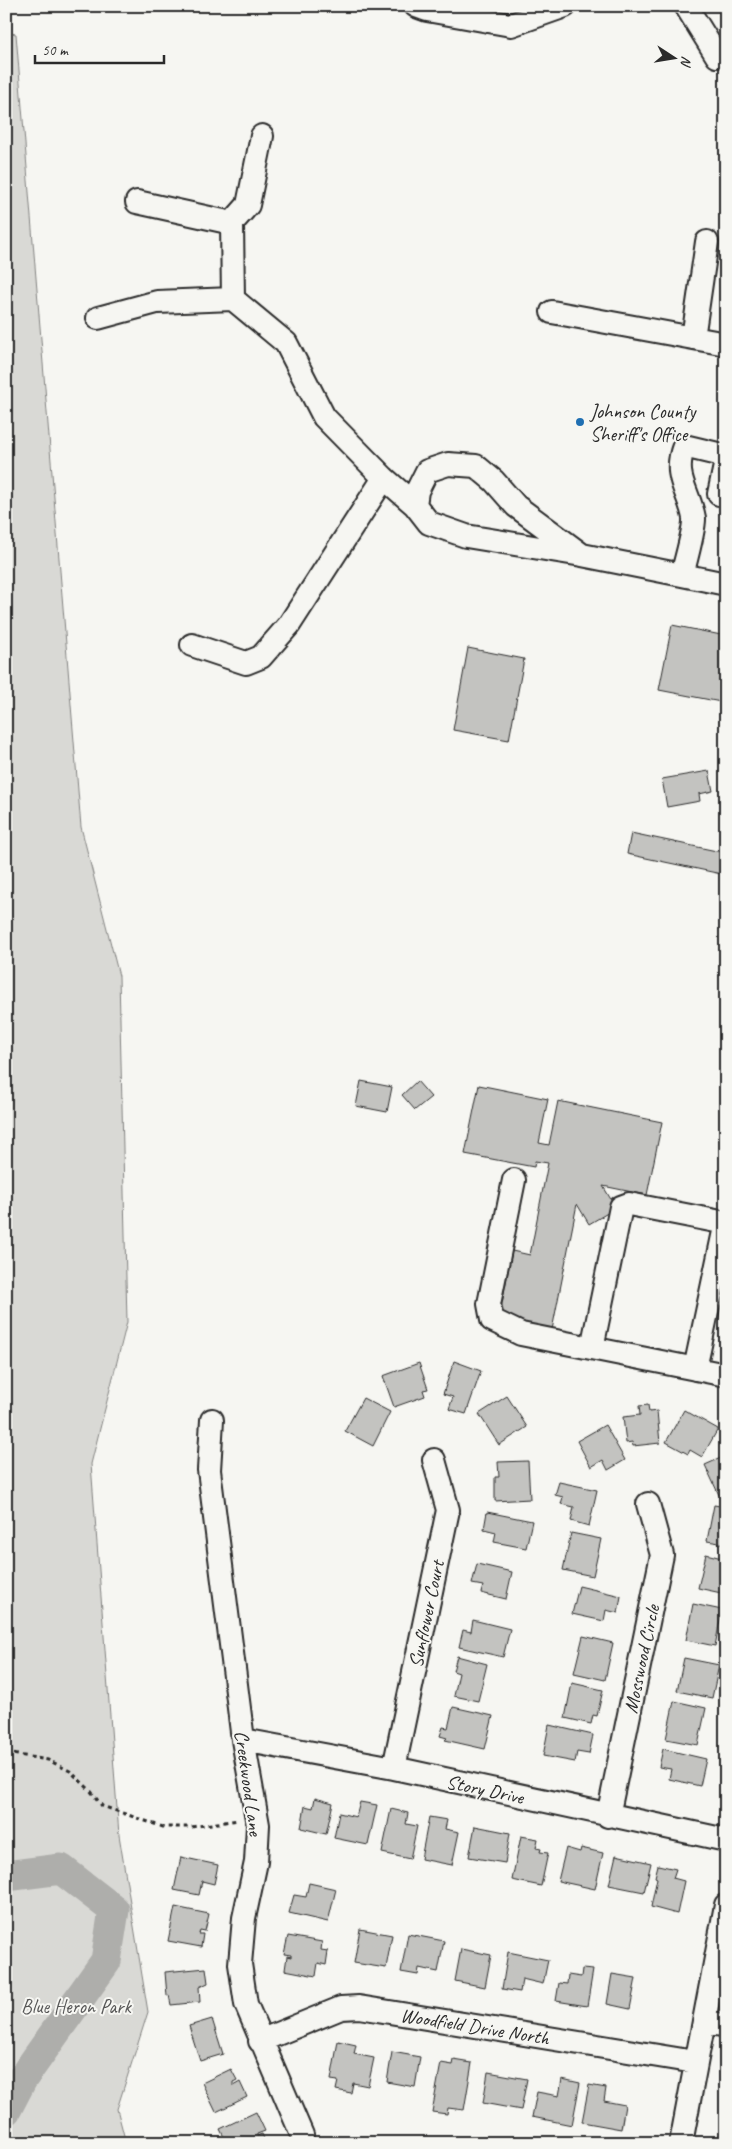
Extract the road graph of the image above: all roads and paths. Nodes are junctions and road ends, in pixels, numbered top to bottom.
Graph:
1 (416, 6) edge
2 (565, 6) edge
3 (686, 6) edge
4 (717, 56) dead end
5 (262, 136) dead end
6 (137, 202) dead end
7 (232, 223) junction
8 (707, 242) dead end
9 (233, 300) junction
10 (552, 312) dead end
11 (98, 318) dead end
12 (693, 338) junction
13 (726, 344) edge
14 (726, 456) edge
15 (726, 461) edge
16 (384, 478) junction
17 (722, 494) edge
18 (415, 505) junction
19 (694, 519) junction
20 (582, 555) junction
21 (682, 575) junction
22 (726, 584) edge
23 (192, 645) dead end
24 (514, 1180) dead end
25 (726, 1223) edge
26 (592, 1348) junction
27 (695, 1369) junction
28 (726, 1375) edge
29 (212, 1420) dead end
30 (434, 1460) dead end
31 (648, 1504) dead end
32 (243, 1740) junction
33 (6, 1753) edge
34 (394, 1768) junction
35 (257, 1816) junction
36 (608, 1816) junction
37 (726, 1840) edge
38 (726, 1905) edge
39 (704, 2021) junction
40 (726, 2026) edge
41 (260, 2041) junction
42 (695, 2062) junction
43 (302, 2135) dead end
44 (681, 2143) edge

1 - 2 street
3 - 4 street
5 - 7 street
6 - 7 street
7 - 9 street
8 - 12 street
9 - 11 street
9 - 16 street
10 - 12 street
12 - 13 street
14 - 19 street
15 - 17 street
16 - 18 street
16 - 23 street
17 - 19 street
18 - 20 street
18 - 20 street
19 - 21 street
20 - 21 street
21 - 22 street
24 - 26 street
25 - 26 street
25 - 27 street
26 - 27 street
27 - 28 street
29 - 32 street, Creekwood Lane
30 - 34 street, Sunflower Court
31 - 36 street, Mosswood Circle
32 - 34 street, Story Drive
32 - 35 street, Creekwood Lane
33 - 35 path
34 - 36 street, Story Drive
35 - 41 street, Creekwood Lane
36 - 37 street, Story Drive
38 - 39 street
39 - 40 street
39 - 42 street
41 - 42 street, Woodfield Drive North
41 - 43 street, Creekwood Lane
42 - 44 street

